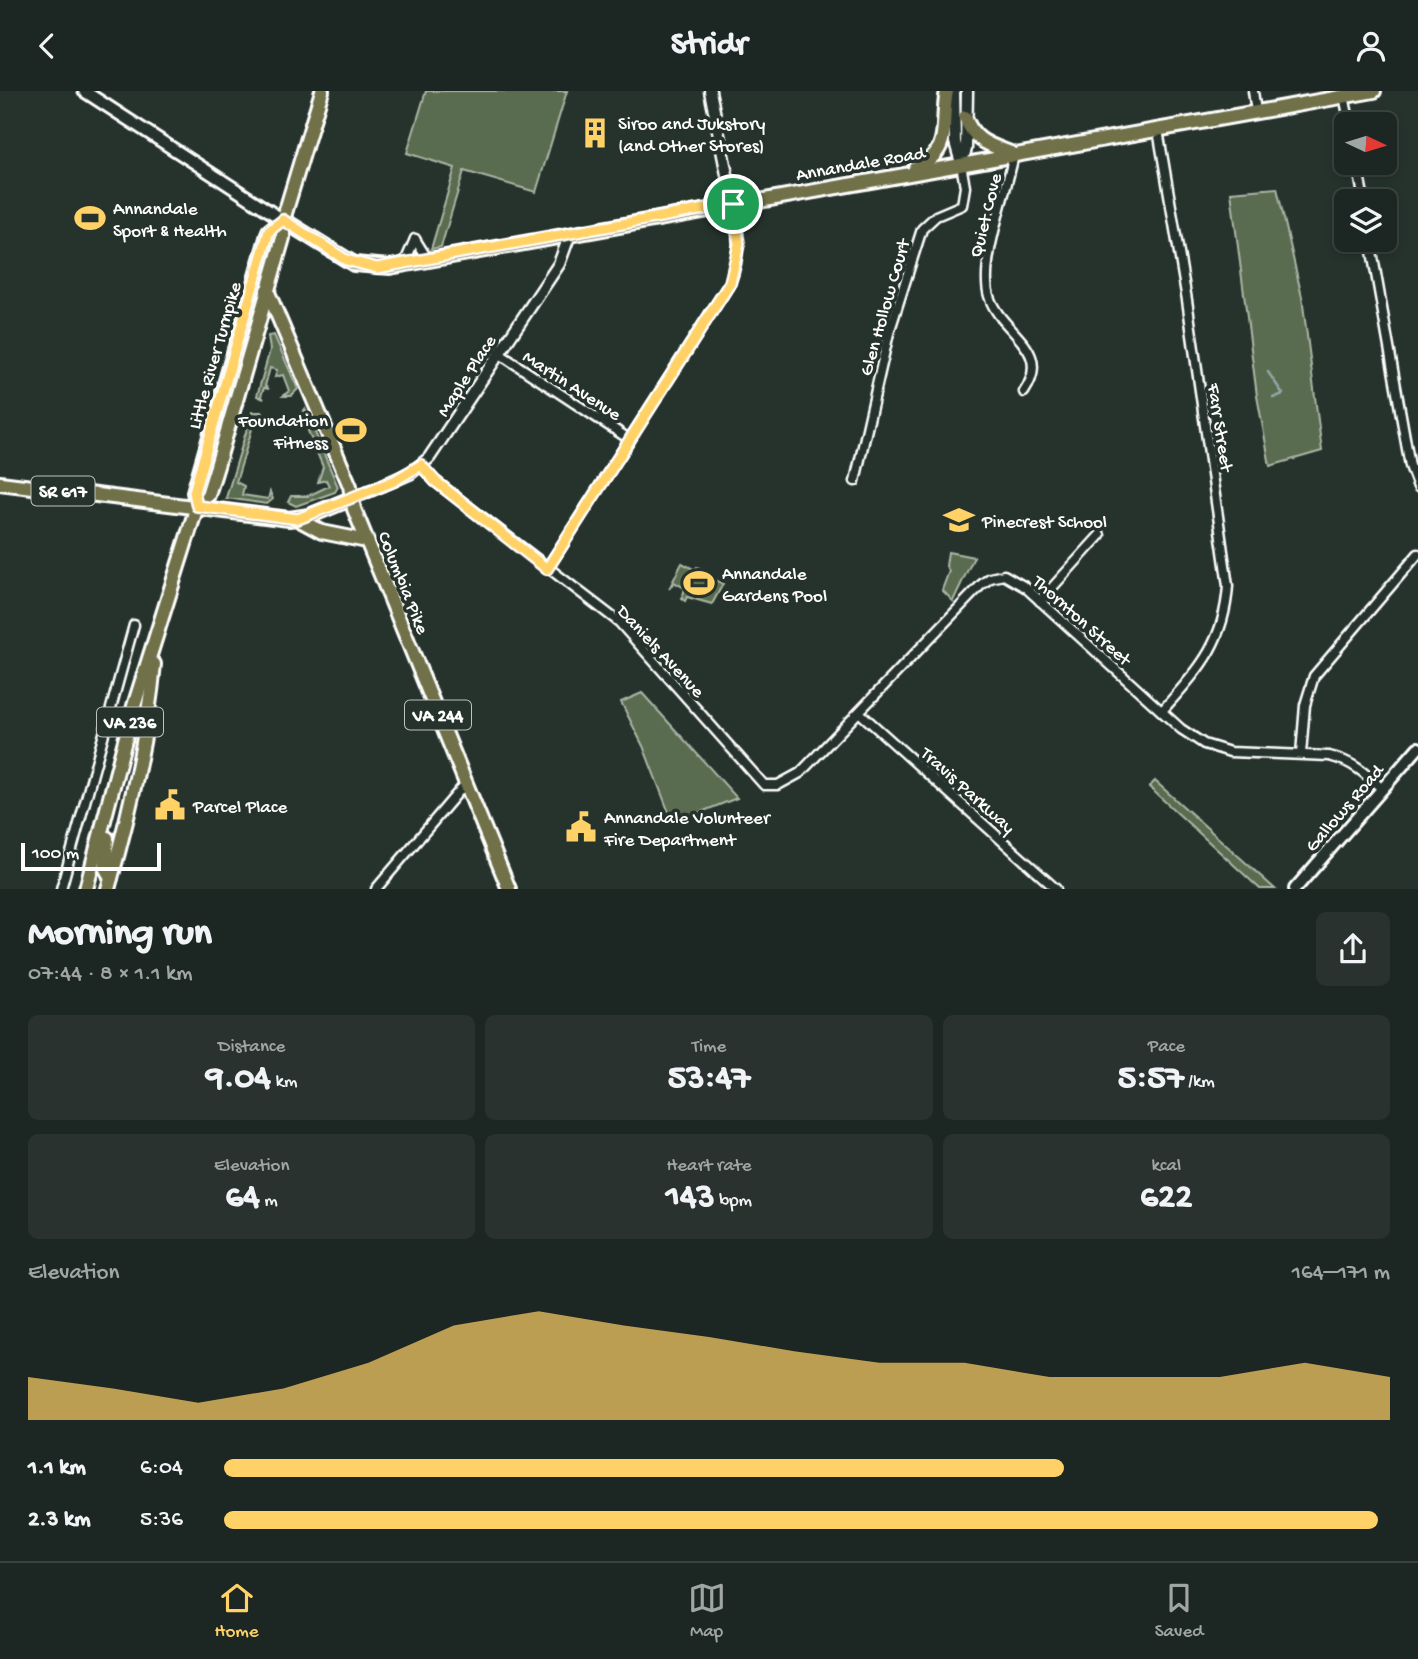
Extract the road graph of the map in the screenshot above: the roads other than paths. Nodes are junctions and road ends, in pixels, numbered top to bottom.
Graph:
1 (84, 91) edge
2 (322, 91) edge
3 (710, 91) edge
4 (947, 91) edge
5 (954, 91) edge
6 (967, 91) edge
7 (1253, 91) edge
8 (1366, 92) edge
9 (1344, 96) junction
10 (1256, 112) junction
11 (1347, 112) edge
12 (965, 117) junction
13 (1158, 129) junction
14 (1014, 154) junction
15 (961, 164) junction
16 (899, 176) junction
17 (733, 204) junction
18 (283, 220) junction
19 (570, 234) junction
20 (1372, 252) edge
21 (428, 260) junction
22 (404, 264) junction
23 (267, 290) junction
24 (500, 354) junction
25 (1024, 392) dead end
26 (629, 439) junction
27 (421, 465) junction
28 (855, 481) dead end
29 (0, 482) edge
30 (1418, 487) edge
31 (352, 498) junction
32 (197, 506) junction
33 (298, 519) junction
34 (1100, 535) dead end
35 (367, 541) junction
36 (1418, 554) edge
37 (547, 569) junction
38 (1040, 601) junction
39 (134, 625) dead end
40 (157, 643) junction
41 (1161, 711) junction
42 (860, 713) junction
43 (1418, 748) edge
44 (1301, 754) junction
45 (466, 783) junction
46 (771, 786) joint
47 (1382, 789) junction
48 (111, 802) junction
49 (109, 883) edge
50 (61, 889) edge
51 (86, 889) edge
52 (376, 889) edge
53 (509, 889) edge
54 (1056, 889) edge
55 (1297, 889) edge

1 - 18 main road
2 - 18 main road, Little River Turnpike / VA 236
3 - 17 street
4 - 16 main road
5 - 15 street
6 - 12 street
7 - 10 street
8 - 9 main road, Annandale Road
9 - 10 main road, Annandale Road
9 - 11 street
10 - 13 main road, Annandale Road
12 - 14 main road
12 - 15 street
13 - 14 main road, Annandale Road
13 - 41 street, Farr Street
14 - 15 main road, Annandale Road
14 - 25 street, Quiet Cove
15 - 16 main road, Annandale Road
15 - 28 street, Glen Hollow Court
16 - 17 main road, Annandale Road
17 - 19 main road, Annandale Road
17 - 26 street
18 - 22 main road, Annandale Road
18 - 23 main road, Little River Turnpike / VA 236
18 - 32 main road, Little River Turnpike / VA 236
19 - 21 main road, Annandale Road
19 - 24 street, Maple Place
20 - 30 street
21 - 22 main road, Annandale Road
21 - 22 street
23 - 31 main road, Columbia Pike / VA 244
23 - 32 main road, Little River Turnpike / VA 236
24 - 26 street, Martin Avenue
24 - 27 street, Maple Place
26 - 37 street
27 - 31 street, Maple Place
27 - 37 street, Daniels Avenue
29 - 32 main road, SR 617
31 - 33 main road, SR 617
31 - 35 main road, Columbia Pike / VA 244
32 - 33 main road, SR 617
32 - 40 main road, Little River Turnpike / VA 236
33 - 35 main road
34 - 38 street
35 - 45 main road, Columbia Pike / VA 244
36 - 44 street
37 - 46 street, Daniels Avenue
38 - 41 street, Thornton Street
38 - 42 street, Thornton Street
39 - 50 street
40 - 48 main road, Little River Turnpike / VA 236
40 - 49 main road, Little River Turnpike / VA 236
41 - 44 street, Thornton Street
42 - 46 street, Thornton Street
42 - 54 street, Travis Parkway
43 - 47 main road, Gallows Road
44 - 47 street, Thornton Street
45 - 52 street
45 - 53 main road, Columbia Pike / VA 244
47 - 55 main road, Gallows Road
48 - 49 main road
48 - 51 main road, Little River Turnpike / VA 236

